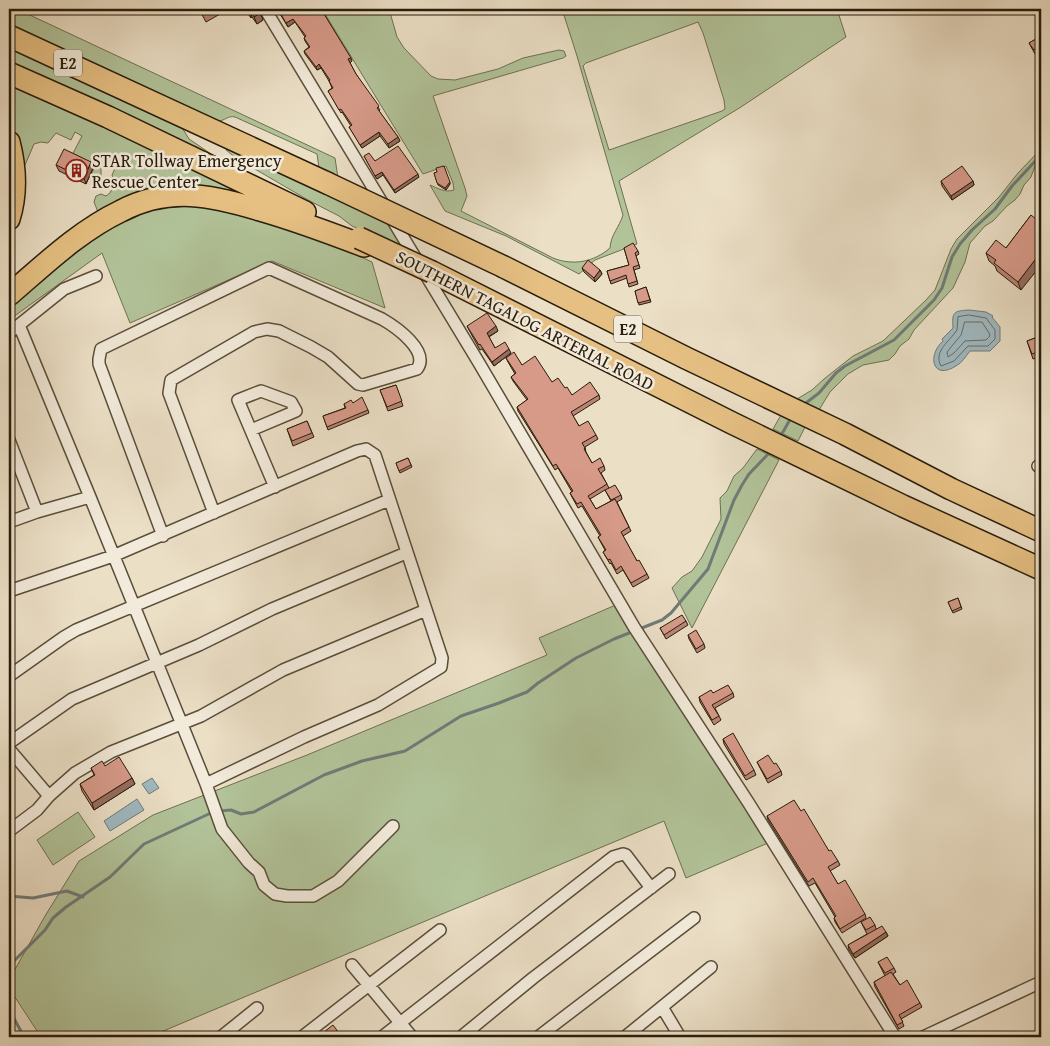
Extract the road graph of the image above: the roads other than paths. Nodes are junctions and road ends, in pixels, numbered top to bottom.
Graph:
1 (265, 9) edge
2 (9, 36) edge
3 (9, 72) edge
4 (9, 142) edge
5 (9, 219) edge
6 (361, 242) junction
7 (96, 276) dead end
8 (9, 294) edge
9 (19, 325) junction
10 (9, 332) edge
11 (251, 430) junction
12 (9, 440) edge
13 (275, 487) junction
14 (90, 497) junction
15 (390, 500) junction
16 (37, 512) junction
17 (214, 513) junction
18 (9, 522) edge
19 (1041, 531) edge
20 (163, 536) junction
21 (406, 552) junction
22 (113, 556) junction
23 (1041, 569) edge
24 (9, 591) edge
25 (133, 605) junction
26 (426, 610) junction
27 (156, 664) junction
28 (9, 676) edge
29 (181, 724) junction
30 (9, 743) edge
31 (9, 749) edge
32 (206, 784) junction
33 (49, 796) junction
34 (393, 826) dead end
35 (9, 831) edge
36 (669, 874) dead end
37 (651, 888) junction
38 (694, 918) dead end
39 (440, 930) dead end
40 (352, 965) dead end
41 (712, 967) dead end
42 (1041, 982) edge
43 (368, 986) junction
44 (662, 1007) junction
45 (257, 1008) dead end
46 (401, 1023) junction
47 (221, 1037) edge
48 (302, 1037) edge
49 (382, 1037) edge
50 (412, 1037) edge
51 (461, 1037) edge
52 (538, 1037) edge
53 (625, 1037) edge
54 (680, 1037) edge
55 (895, 1037) edge
56 (923, 1037) edge

1 - 55 street
2 - 19 highway, SOUTHERN TAGALOG ARTERIAL ROAD / E2, bridge
3 - 6 highway, SOUTHERN TAGALOG ARTERIAL ROAD / E2
4 - 5 highway
6 - 8 highway
6 - 23 highway, SOUTHERN TAGALOG ARTERIAL ROAD / E2, bridge
7 - 9 street
9 - 10 street
9 - 14 street
11 - 11 street
11 - 13 street
12 - 16 street
13 - 15 street
13 - 17 street
14 - 16 street
14 - 22 street
15 - 21 street
15 - 25 street
16 - 18 street
17 - 20 street
17 - 20 street
20 - 22 street
21 - 26 street
21 - 27 street
22 - 24 street
22 - 25 street
25 - 27 street
25 - 28 street
26 - 29 street
26 - 32 street
27 - 29 street
27 - 30 street
29 - 32 street
29 - 33 street
31 - 33 street
32 - 34 street
33 - 35 street
36 - 37 street
37 - 46 street
37 - 51 street
38 - 52 street
39 - 43 street
40 - 43 street
41 - 44 street
42 - 56 street
43 - 46 street
43 - 48 street
44 - 53 street
44 - 54 street
45 - 47 street
46 - 49 street
46 - 50 street

